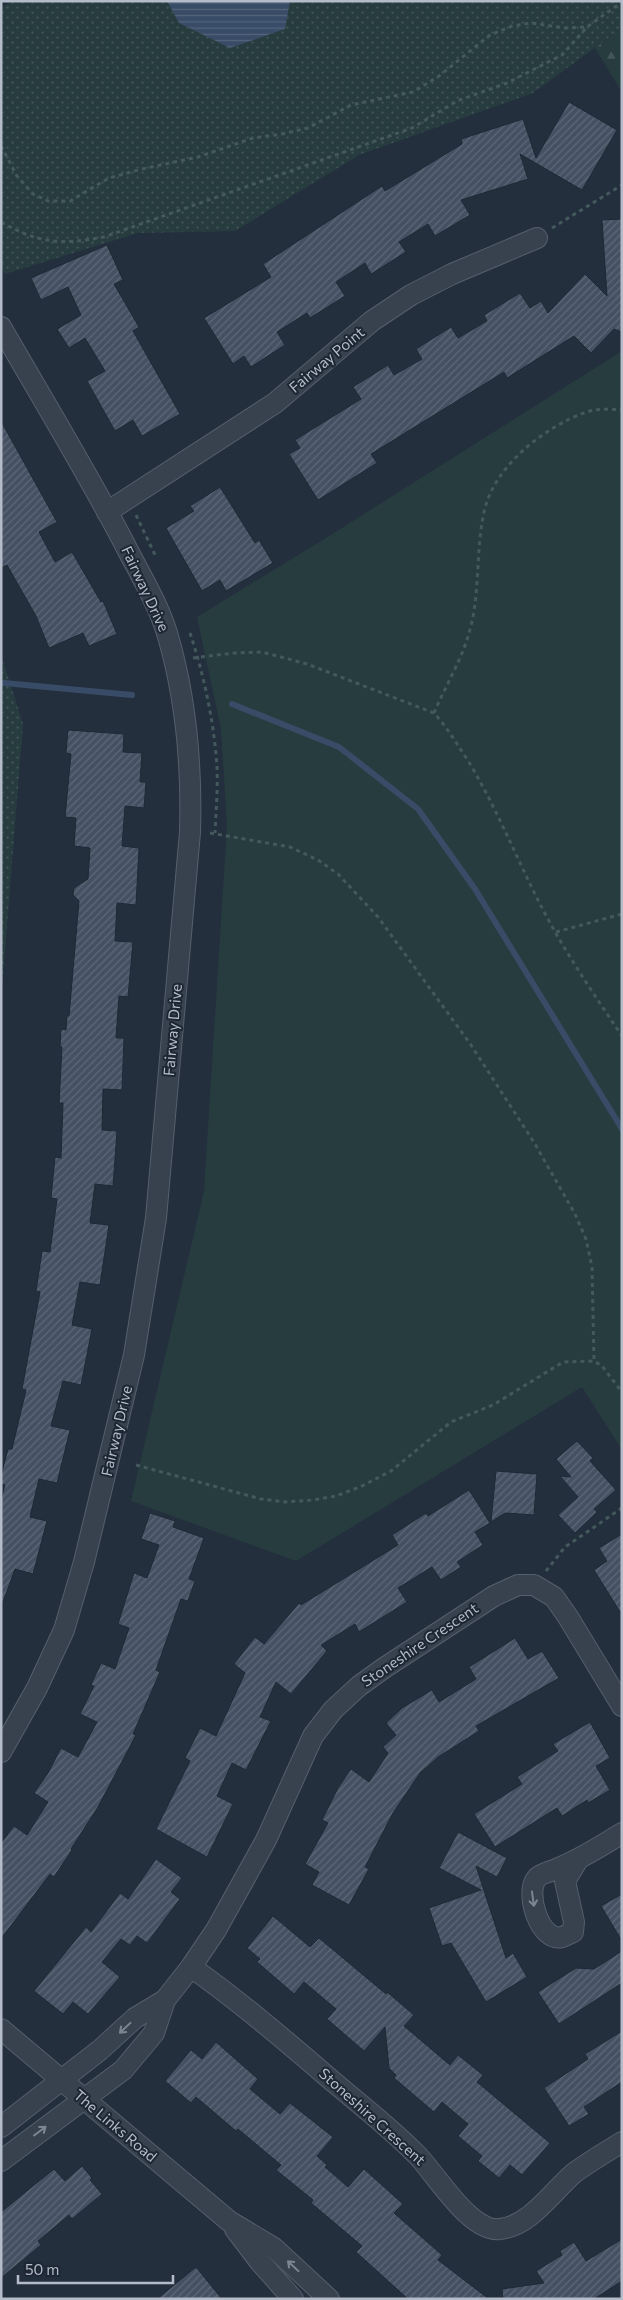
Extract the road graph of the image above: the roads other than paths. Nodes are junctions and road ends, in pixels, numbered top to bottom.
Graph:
1 (537, 238) road end
2 (1, 327) edge
3 (107, 512) junction
4 (622, 1706) edge
5 (1, 1752) edge
6 (622, 1833) edge
7 (577, 1861) dead end
8 (191, 1967) junction
9 (165, 2000) junction
10 (1, 2030) edge
11 (60, 2080) junction
12 (83, 2099) junction
13 (1, 2127) edge
14 (622, 2142) edge
15 (1, 2161) edge
16 (229, 2221) junction
17 (292, 2299) edge
18 (328, 2299) edge

1 - 3 street, Fairway Point
2 - 3 street, Fairway Drive
3 - 5 street, Fairway Drive
4 - 8 street, Stoneshire Crescent
6 - 7 street
8 - 9 street, Stoneshire Crescent
8 - 14 street, Stoneshire Crescent
9 -> 11 street, Stoneshire Crescent
9 - 12 street, Stoneshire Crescent
10 - 11 street, The Links Road
11 - 12 street, The Links Road
11 - 13 street, Stoneshire Crescent
15 -> 12 street, Stoneshire Crescent
12 - 16 street, The Links Road
16 - 17 street, The Links Road
18 -> 16 street, The Links Road

